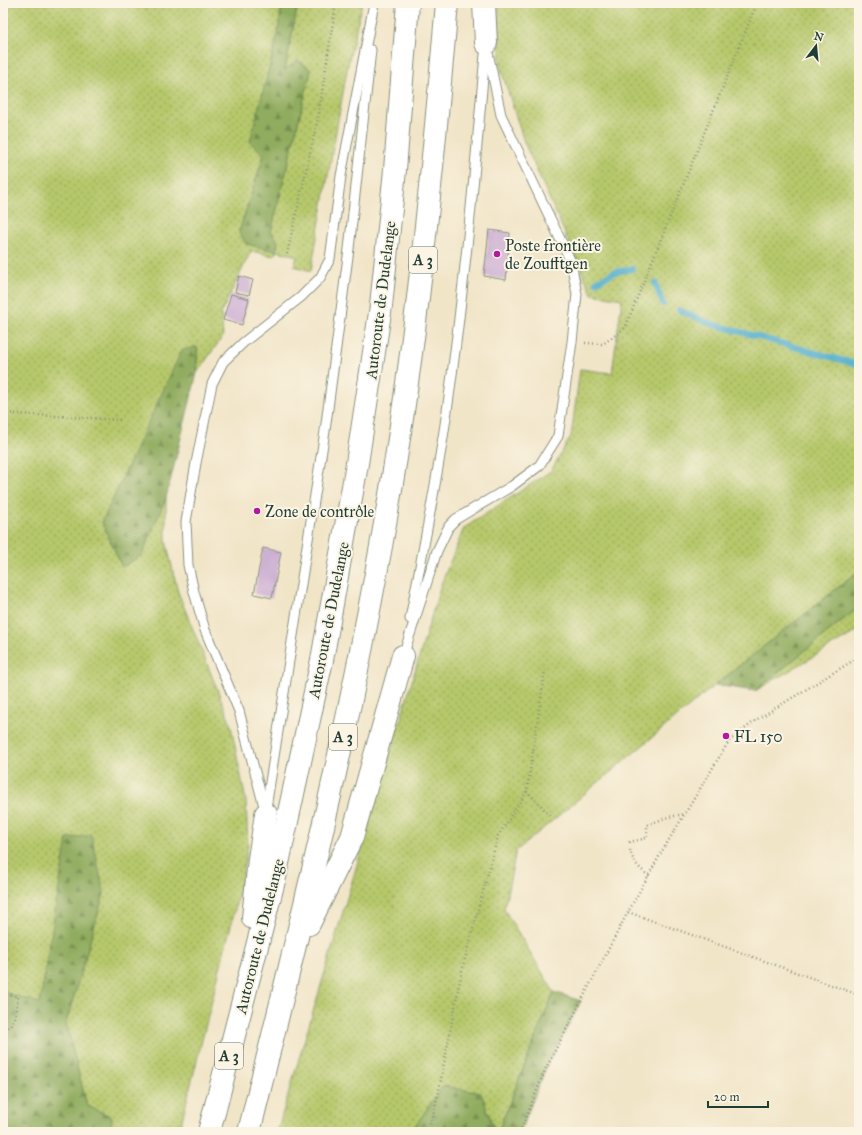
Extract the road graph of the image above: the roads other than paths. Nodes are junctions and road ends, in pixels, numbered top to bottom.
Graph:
1 (375, 3) edge
2 (408, 3) edge
3 (447, 3) edge
4 (484, 3) edge
5 (486, 43) junction
6 (403, 656) junction
7 (266, 814) junction
8 (293, 956) junction
9 (247, 979) junction
10 (209, 1132) edge
11 (249, 1132) edge

1 - 7 lane
1 - 7 lane
2 - 9 highway, Autoroute de Dudelange / A 3
3 - 8 highway, A 3
4 - 5 highway
5 - 6 lane
5 - 6 lane
6 - 8 highway
7 - 9 highway
8 - 11 highway, A 3
9 - 10 highway, Autoroute de Dudelange / A 3

